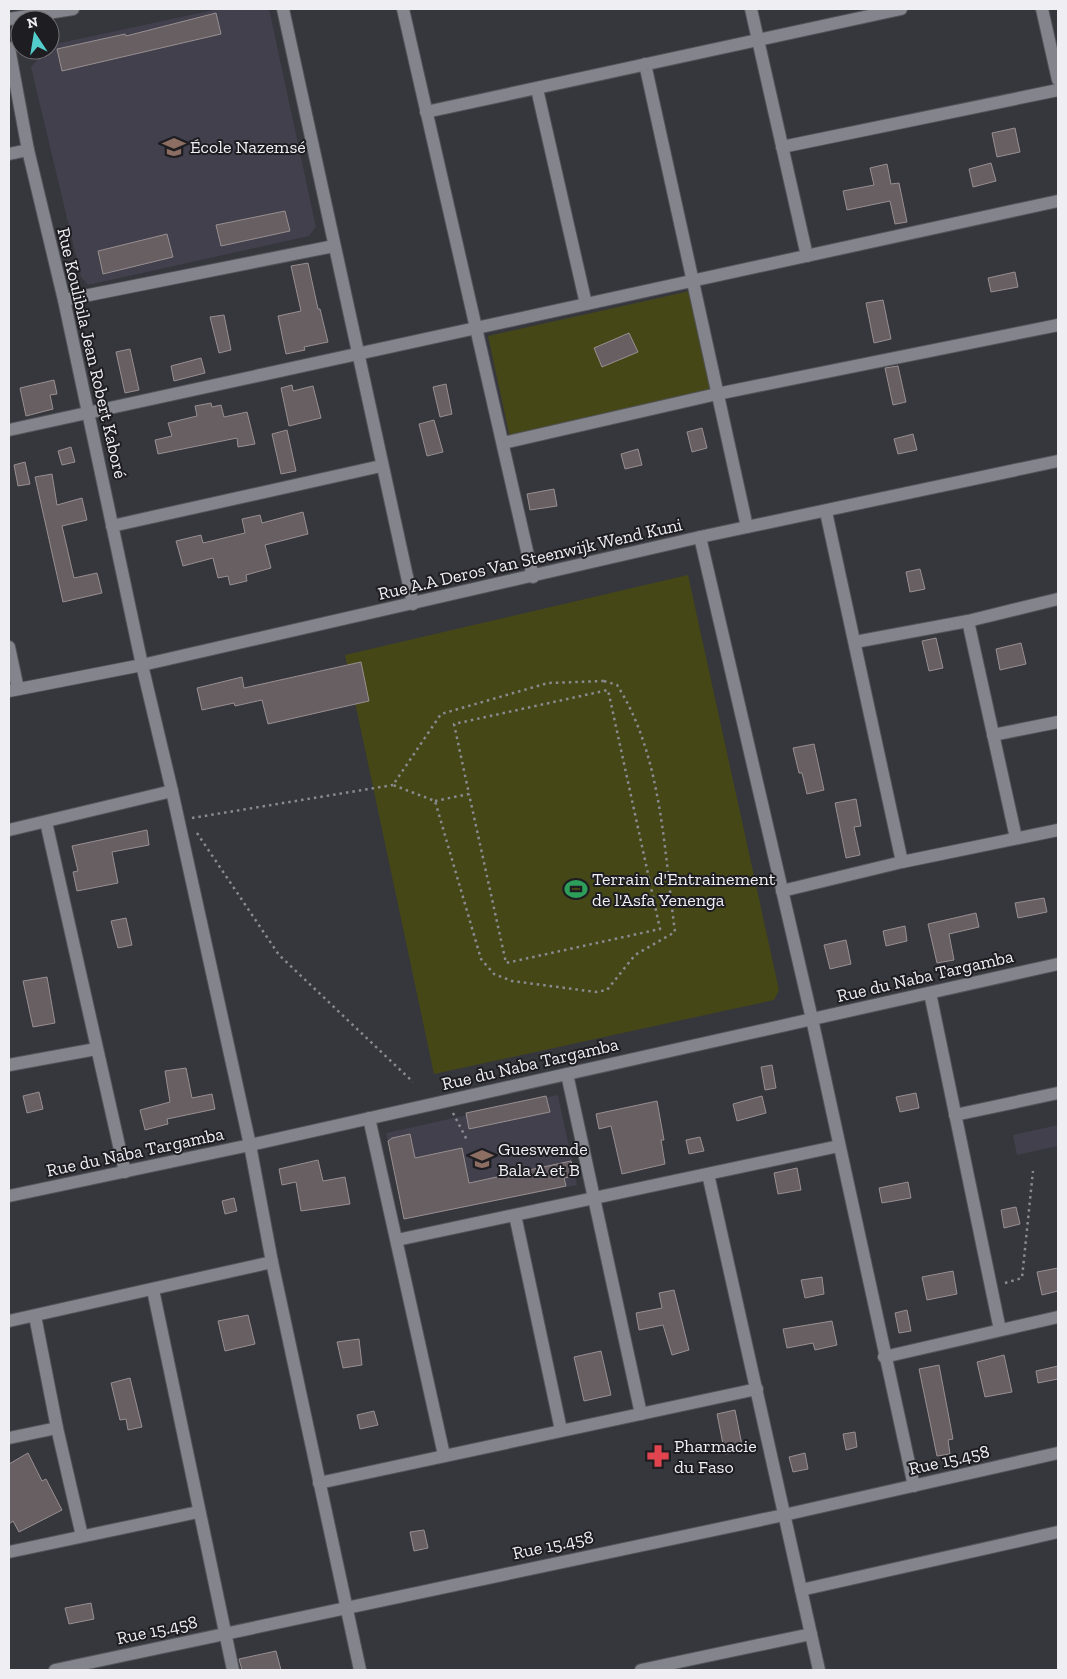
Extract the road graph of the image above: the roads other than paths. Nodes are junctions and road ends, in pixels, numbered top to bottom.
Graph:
1 (73, 9) edge
2 (283, 9) edge
3 (403, 9) edge
4 (752, 9) edge
5 (901, 9) edge
6 (1042, 9) edge
7 (9, 19) edge
8 (758, 40) junction
9 (9, 48) edge
10 (645, 64) junction
11 (1058, 80) edge
12 (537, 89) junction
13 (1058, 90) edge
14 (426, 112) junction
15 (782, 146) junction
16 (28, 150) junction
17 (9, 154) edge
18 (1058, 201) edge
19 (334, 246) junction
20 (807, 256) junction
21 (693, 281) junction
22 (64, 300) junction
23 (586, 304) junction
24 (1058, 325) edge
25 (476, 330) junction
26 (358, 354) junction
27 (718, 394) junction
28 (88, 413) junction
29 (9, 430) edge
30 (503, 442) junction
31 (1058, 461) edge
32 (381, 466) junction
33 (826, 512) junction
34 (112, 526) junction
35 (747, 528) junction
36 (700, 537) junction
37 (533, 577) junction
38 (1058, 600) edge
39 (413, 604) junction
40 (968, 621) junction
41 (855, 642) junction
42 (9, 647) edge
43 (142, 665) junction
44 (13, 690) edge
45 (1058, 722) edge
46 (994, 735) junction
47 (172, 791) junction
48 (46, 822) junction
49 (9, 830) edge
50 (1058, 830) edge
51 (1016, 838) junction
52 (902, 862) junction
53 (782, 891) junction
54 (1058, 964) edge
55 (930, 992) junction
56 (812, 1019) junction
57 (96, 1049) junction
58 (9, 1066) edge
59 (567, 1074) junction
60 (1058, 1093) edge
61 (955, 1115) junction
62 (369, 1118) junction
63 (250, 1145) junction
64 (839, 1146) junction
65 (125, 1172) junction
66 (708, 1174) junction
67 (9, 1196) edge
68 (593, 1198) junction
69 (515, 1215) junction
70 (397, 1240) junction
71 (272, 1262) junction
72 (152, 1290) junction
73 (35, 1316) junction
74 (1058, 1317) edge
75 (9, 1321) edge
76 (1000, 1330) junction
77 (884, 1357) junction
78 (757, 1389) junction
79 (641, 1414) junction
80 (57, 1428) junction
81 (561, 1430) junction
82 (9, 1438) edge
83 (1058, 1453) edge
84 (444, 1455) junction
85 (320, 1483) junction
86 (914, 1486) junction
87 (198, 1512) junction
88 (784, 1515) junction
89 (1058, 1532) edge
90 (82, 1536) junction
91 (9, 1552) edge
92 (801, 1590) junction
93 (347, 1607) junction
94 (224, 1633) junction
95 (811, 1634) junction
96 (698, 1664) edge
97 (55, 1670) edge
98 (233, 1670) edge
99 (360, 1670) edge
100 (641, 1670) edge
101 (819, 1670) edge

1 - 7 street
2 - 19 street
3 - 14 street
4 - 8 street
5 - 8 street
6 - 11 street
8 - 10 street
8 - 15 street
9 - 16 street, Rue Koulibila Jean Robert Kaboré
10 - 12 street
10 - 21 street
12 - 14 street
12 - 23 street
13 - 15 street
14 - 25 street
15 - 20 street
16 - 17 street
16 - 22 street, Rue Koulibila Jean Robert Kaboré
18 - 20 street
19 - 22 street
19 - 26 street
20 - 21 street
21 - 23 street
21 - 27 street
22 - 28 street, Rue Koulibila Jean Robert Kaboré
23 - 25 street
24 - 27 street
25 - 26 street
25 - 30 street
26 - 28 street
26 - 32 street
27 - 30 street
27 - 35 street
28 - 29 street
28 - 34 street, Rue Koulibila Jean Robert Kaboré
30 - 37 street
31 - 33 street, Rue A.A Deros Van Steenwijk Wend Kuni
32 - 34 street
32 - 39 street
33 - 35 street, Rue A.A Deros Van Steenwijk Wend Kuni
33 - 41 street
34 - 43 street, Rue Koulibila Jean Robert Kaboré
35 - 36 street, Rue A.A Deros Van Steenwijk Wend Kuni
36 - 37 street, Rue A.A Deros Van Steenwijk Wend Kuni
36 - 53 street
37 - 39 street, Rue A.A Deros Van Steenwijk Wend Kuni
38 - 40 street
39 - 43 street, Rue A.A Deros Van Steenwijk Wend Kuni
40 - 41 street
40 - 46 street
41 - 52 street
42 - 44 street
43 - 44 street, Rue A.A Deros Van Steenwijk Wend Kuni
43 - 47 street, Rue Koulibila Jean Robert Kaboré
45 - 46 street
46 - 51 street
47 - 48 street
47 - 63 street, Rue Koulibila Jean Robert Kaboré
48 - 49 street
48 - 57 street
50 - 51 street
51 - 52 street
52 - 53 street
53 - 56 street
54 - 55 street, Rue du Naba Targamba
55 - 56 street, Rue du Naba Targamba
55 - 61 street
56 - 59 street, Rue du Naba Targamba
56 - 64 street
57 - 58 street
57 - 65 street
59 - 62 street, Rue du Naba Targamba
59 - 68 street
60 - 61 street
61 - 76 street
62 - 63 street, Rue du Naba Targamba
62 - 70 street
63 - 65 street, Rue du Naba Targamba
63 - 71 street, Rue Koulibila Jean Robert Kaboré
64 - 66 street
64 - 77 street
65 - 67 street, Rue du Naba Targamba
66 - 68 street
66 - 78 street
68 - 69 street
68 - 79 street
69 - 70 street
69 - 81 street
70 - 84 street
71 - 72 street
71 - 85 street, Rue Koulibila Jean Robert Kaboré
72 - 73 street
72 - 87 street
73 - 75 street
73 - 80 street
74 - 76 street
76 - 77 street
77 - 86 street
78 - 79 street
78 - 88 street
79 - 81 street
80 - 82 street
80 - 90 street
81 - 84 street
83 - 86 street, Rue 15.458
84 - 85 street
85 - 93 street, Rue Koulibila Jean Robert Kaboré
86 - 88 street, Rue 15.458
87 - 90 street
87 - 94 street
88 - 92 street
88 - 93 street, Rue 15.458
89 - 92 street
90 - 91 street
92 - 95 street
93 - 94 street, Rue 15.458
93 - 99 street, Rue Koulibila Jean Robert Kaboré
94 - 97 street, Rue 15.458
94 - 98 street
95 - 96 street
95 - 101 street
96 - 100 street

